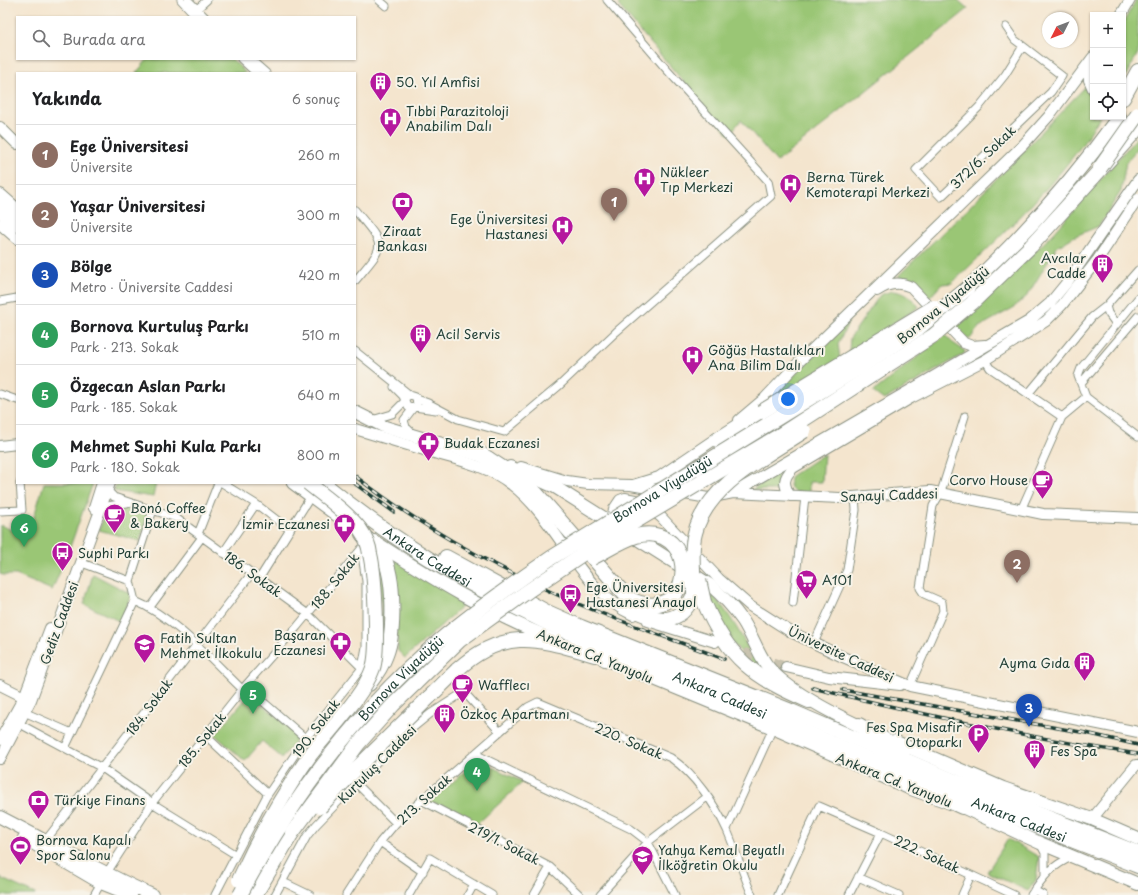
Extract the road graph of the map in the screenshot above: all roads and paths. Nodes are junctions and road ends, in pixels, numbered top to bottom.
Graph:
1 (181, 0) edge
2 (188, 0) edge
3 (207, 0) edge
4 (380, 0) edge
5 (607, 0) edge
6 (1130, 0) edge
7 (386, 6) dead end
8 (1123, 12) edge
9 (197, 13) edge
10 (1006, 27) dead end
11 (1023, 46) junction
12 (242, 60) edge
13 (251, 60) edge
14 (1090, 60) edge
15 (1138, 71) edge
16 (255, 72) edge
17 (265, 72) edge
18 (1090, 82) edge
19 (1138, 90) edge
20 (1126, 93) edge
21 (1126, 108) edge
22 (1138, 114) edge
23 (1126, 115) edge
24 (1110, 120) edge
25 (1117, 120) edge
26 (1138, 125) edge
27 (0, 127) edge
28 (1138, 128) edge
29 (16, 143) edge
30 (1089, 157) junction
31 (1100, 168) junction
32 (1138, 180) edge
33 (0, 196) edge
34 (1138, 199) edge
35 (0, 210) edge
36 (16, 210) edge
37 (356, 211) edge
38 (16, 223) edge
39 (0, 224) edge
40 (16, 237) edge
41 (1138, 270) edge
42 (356, 280) edge
43 (968, 288) junction
44 (16, 298) edge
45 (1138, 298) edge
46 (863, 300) junction
47 (3, 301) edge
48 (16, 304) edge
49 (1106, 306) junction
50 (1138, 316) edge
51 (1116, 324) junction
52 (934, 335) junction
53 (995, 342) junction
54 (356, 352) edge
55 (356, 356) edge
56 (985, 360) junction
57 (1081, 383) junction
58 (0, 394) edge
59 (1028, 394) junction
60 (410, 395) junction
61 (1086, 397) junction
62 (417, 399) junction
63 (16, 400) edge
64 (405, 401) junction
65 (414, 407) junction
66 (442, 411) junction
67 (356, 413) edge
68 (965, 416) dead end
69 (1062, 417) junction
70 (356, 419) edge
71 (370, 420) junction
72 (356, 429) edge
73 (414, 435) junction
74 (1138, 437) edge
75 (717, 440) junction
76 (16, 444) edge
77 (0, 446) edge
78 (481, 454) junction
79 (20, 484) edge
80 (218, 484) edge
81 (224, 484) edge
82 (296, 484) edge
83 (324, 484) edge
84 (340, 484) edge
85 (631, 485) junction
86 (106, 486) edge
87 (309, 489) edge
88 (941, 492) junction
89 (733, 493) junction
90 (790, 496) junction
91 (855, 496) junction
92 (805, 497) junction
93 (129, 503) junction
94 (256, 504) junction
95 (100, 510) junction
96 (153, 510) junction
97 (1021, 510) junction
98 (0, 512) edge
99 (544, 516) junction
100 (1138, 518) edge
101 (620, 528) junction
102 (355, 529) junction
103 (290, 530) junction
104 (200, 536) junction
105 (361, 549) joint
106 (223, 553) junction
107 (444, 562) junction
108 (698, 562) junction
109 (82, 563) junction
110 (252, 573) junction
111 (259, 579) junction
112 (130, 580) junction
113 (528, 591) junction
114 (699, 598) junction
115 (135, 600) junction
116 (793, 602) dead end
117 (150, 607) junction
118 (308, 614) junction
119 (715, 642) dead end
120 (814, 643) junction
121 (196, 645) junction
122 (600, 657) junction
123 (786, 667) tunnel mouth
124 (362, 668) junction
125 (0, 685) edge
126 (910, 686) junction
127 (244, 687) junction
128 (24, 697) junction
129 (735, 701) junction
130 (809, 701) junction
131 (353, 702) junction
132 (538, 702) joint
133 (24, 712) junction
134 (18, 723) junction
135 (859, 725) junction
136 (773, 728) junction
137 (500, 732) junction
138 (1138, 732) edge
139 (72, 733) junction
140 (206, 736) junction
141 (306, 738) junction
142 (0, 740) edge
143 (65, 748) junction
144 (475, 754) junction
145 (856, 754) junction
146 (0, 759) edge
147 (1138, 765) edge
148 (102, 768) junction
149 (357, 784) junction
150 (268, 794) junction
151 (707, 797) junction
152 (421, 800) junction
153 (152, 803) junction
154 (962, 807) junction
155 (1020, 807) junction
156 (0, 817) edge
157 (1092, 819) junction
158 (1058, 822) junction
159 (396, 823) junction
160 (0, 825) edge
161 (726, 829) junction
162 (292, 833) junction
163 (881, 833) junction
164 (1138, 839) edge
165 (46, 840) junction
166 (380, 842) junction
167 (648, 842) junction
168 (1040, 843) junction
169 (1138, 845) edge
170 (1138, 853) edge
171 (236, 855) junction
172 (1073, 857) junction
173 (1138, 866) edge
174 (550, 867) junction
175 (423, 872) junction
176 (971, 875) junction
177 (1044, 875) junction
178 (858, 877) junction
179 (104, 878) junction
180 (283, 882) junction
181 (474, 884) junction
182 (1138, 884) edge
183 (1033, 893) edge
184 (94, 895) edge
185 (131, 895) edge
186 (152, 895) edge
187 (215, 895) edge
188 (232, 895) edge
189 (240, 895) edge
190 (255, 895) edge
191 (274, 895) edge
192 (310, 895) edge
193 (346, 895) edge
194 (409, 895) edge
195 (468, 895) edge
196 (492, 895) edge
197 (534, 895) edge
198 (580, 895) edge
199 (600, 895) edge
200 (675, 895) edge
201 (752, 895) edge
202 (778, 895) edge
203 (849, 895) edge
204 (898, 895) edge
205 (962, 895) edge
206 (1014, 895) edge
207 (1043, 895) edge

1 - 9 street
2 - 9 street
3 - 9 street
4 - 7 street
5 - 66 street
6 - 8 main road
10 - 11 street, 372/6. Sokak
11 - 11 street, 372/6. Sokak
12 - 16 street
13 - 17 street
14 - 18 main road
14 - 46 main road
15 - 20 highway
19 - 21 highway
22 - 31 highway, bridge
23 - 26 main road
24 - 30 highway
25 - 30 highway, Bornova Viyadüğü
27 - 29 main road
28 - 31 highway, bridge
30 - 43 highway, Bornova Viyadüğü
31 - 52 highway, Bornova Viyadüğü, bridge
32 - 53 main road
33 - 36 highway
34 - 56 main road
35 - 38 highway
37 - 42 street
39 - 40 main road
41 - 49 street
43 - 75 highway, bridge
43 - 189 highway, Bornova Viyadüğü, bridge
44 - 47 street
45 - 51 street
46 - 53 main road
46 - 75 main road
47 - 48 street
49 - 51 street
49 - 59 street
50 - 57 street
51 - 57 street
52 - 108 highway, bridge
52 - 113 highway, Bornova Viyadüğü, bridge
53 - 89 main road
54 - 60 street
55 - 64 street
56 - 59 street
56 - 90 main road
57 - 61 street
58 - 63 street
59 - 69 street
60 - 62 street
60 - 64 street
61 - 69 street
61 - 74 street
62 - 65 street
62 - 66 street
64 - 65 street
64 - 71 street
65 - 66 street
65 - 73 street
67 - 71 main road
68 - 88 street
69 - 97 street
70 - 71 main road
71 - 73 main road
72 - 99 main road
73 - 78 main road
75 - 85 main road
76 - 77 main road
78 - 85 main road
78 - 101 main road
78 - 113 highway, bridge
79 - 98 street
80 - 104 street
81 - 94 street
82 - 87 main road, Ankara Cd. Yanyolu
83 - 107 highway, Ankara Caddesi
84 - 107 highway, Ankara Caddesi
85 - 89 main road
86 - 93 street, 186. Sokak
86 - 95 main road, Gediz Caddesi
86 - 128 main road, Gediz Caddesi
87 - 102 main road, Ankara Cd. Yanyolu
87 - 103 street
87 - 131 highway, bridge
88 - 91 main road, Sanayi Caddesi
88 - 97 main road, Sanayi Caddesi
88 - 126 street
89 - 90 main road, Sanayi Caddesi
89 - 108 main road
90 - 92 main road, Sanayi Caddesi
91 - 92 main road, Sanayi Caddesi
91 - 120 street
92 - 116 street
93 - 95 street, 186. Sokak
93 - 96 street, 186. Sokak
94 - 103 street
94 - 106 street
95 - 109 main road, Gediz Caddesi
96 - 104 street, 186. Sokak
96 - 112 street
97 - 100 main road, Sanayi Caddesi
99 - 114 highway
99 - 119 main road
101 - 108 main road, Üniversite Caddesi
101 - 130 main road
102 - 122 main road, Ankara Cd. Yanyolu
102 - 131 highway, bridge
103 - 111 street
104 - 106 street, 186. Sokak
104 - 117 street
105 - 118 street, 188. Sokak
105 - 124 street, 190. Sokak
106 - 110 street, 186. Sokak
107 - 129 highway, Ankara Caddesi
107 - 155 highway, Ankara Caddesi
108 - 114 highway, bridge
108 - 120 main road, Üniversite Caddesi
109 - 112 street
109 - 133 main road, Gediz Caddesi
110 - 111 street, 186. Sokak
110 - 121 street, 184. Sokak
111 - 118 street, 186. Sokak
112 - 115 street
113 - 162 highway, Bornova Viyadüğü, bridge
114 - 130 highway
115 - 117 street
115 - 139 street
117 - 121 street
118 - 124 street, 186. Sokak
118 - 127 street, 185. Sokak
120 - 126 main road, Üniversite Caddesi
121 - 127 street
121 - 148 street, 184. Sokak
122 - 129 highway
122 - 136 main road, Ankara Cd. Yanyolu
122 - 162 highway, bridge
123 - 126 main road
124 - 141 street, 190. Sokak
125 - 128 main road
126 - 138 main road, Üniversite Caddesi
127 - 140 street, 185. Sokak
127 - 141 street
128 - 142 main road, Gediz Caddesi
129 - 145 highway, Ankara Caddesi
130 - 135 main road
131 - 188 highway, bridge
132 - 137 street, 213. Sokak
132 - 151 street, 220. Sokak
133 - 134 main road, Gediz Caddesi
133 - 139 street
134 - 143 street
134 - 146 main road, Gediz Caddesi
135 - 155 highway
135 - 157 main road
136 - 154 main road, Ankara Cd. Yanyolu
136 - 161 street
137 - 144 street, 213. Sokak
137 - 149 street, Kurtuluş Caddesi
139 - 143 street
140 - 150 street
140 - 153 street, 185. Sokak
141 - 149 street
141 - 150 street, 190. Sokak
143 - 148 street
144 - 152 street, 213. Sokak
144 - 167 street
145 - 154 highway
145 - 173 highway, Ankara Caddesi
147 - 157 main road
148 - 153 street
148 - 165 street, 184. Sokak
149 - 159 street
149 - 180 street, Kurtuluş Caddesi
150 - 171 street, 190. Sokak
151 - 161 street
151 - 167 street
152 - 159 street, 213. Sokak
152 - 174 street, 219/1. Sokak
153 - 171 street
153 - 179 street, 185. Sokak
154 - 168 main road, Ankara Cd. Yanyolu
155 - 158 highway, Ankara Caddesi
156 - 165 main road
157 - 164 main road
158 - 169 highway
158 - 170 highway, Ankara Caddesi
159 - 166 street, 213. Sokak
160 - 179 main road
161 - 201 street
162 - 190 highway, Bornova Viyadüğü
163 - 176 street, 222. Sokak
163 - 178 street, 222. Sokak
163 - 202 street
165 - 179 main road
166 - 175 street
166 - 193 street, 213. Sokak
167 - 199 street
167 - 200 street
168 - 172 main road, Ankara Cd. Yanyolu
168 - 177 street
171 - 187 street, 190. Sokak
172 - 177 street
172 - 182 main road, Ankara Cd. Yanyolu
174 - 197 street
174 - 198 street, 219/1. Sokak
175 - 181 street
175 - 194 street
176 - 205 street
176 - 206 street, 222. Sokak
177 - 183 street
178 - 203 street, 222. Sokak
178 - 204 street
179 - 184 street, 185. Sokak
179 - 185 main road
179 - 186 main road
180 - 191 street, Kurtuluş Caddesi
180 - 192 street
181 - 195 street
181 - 196 street
183 - 207 street

